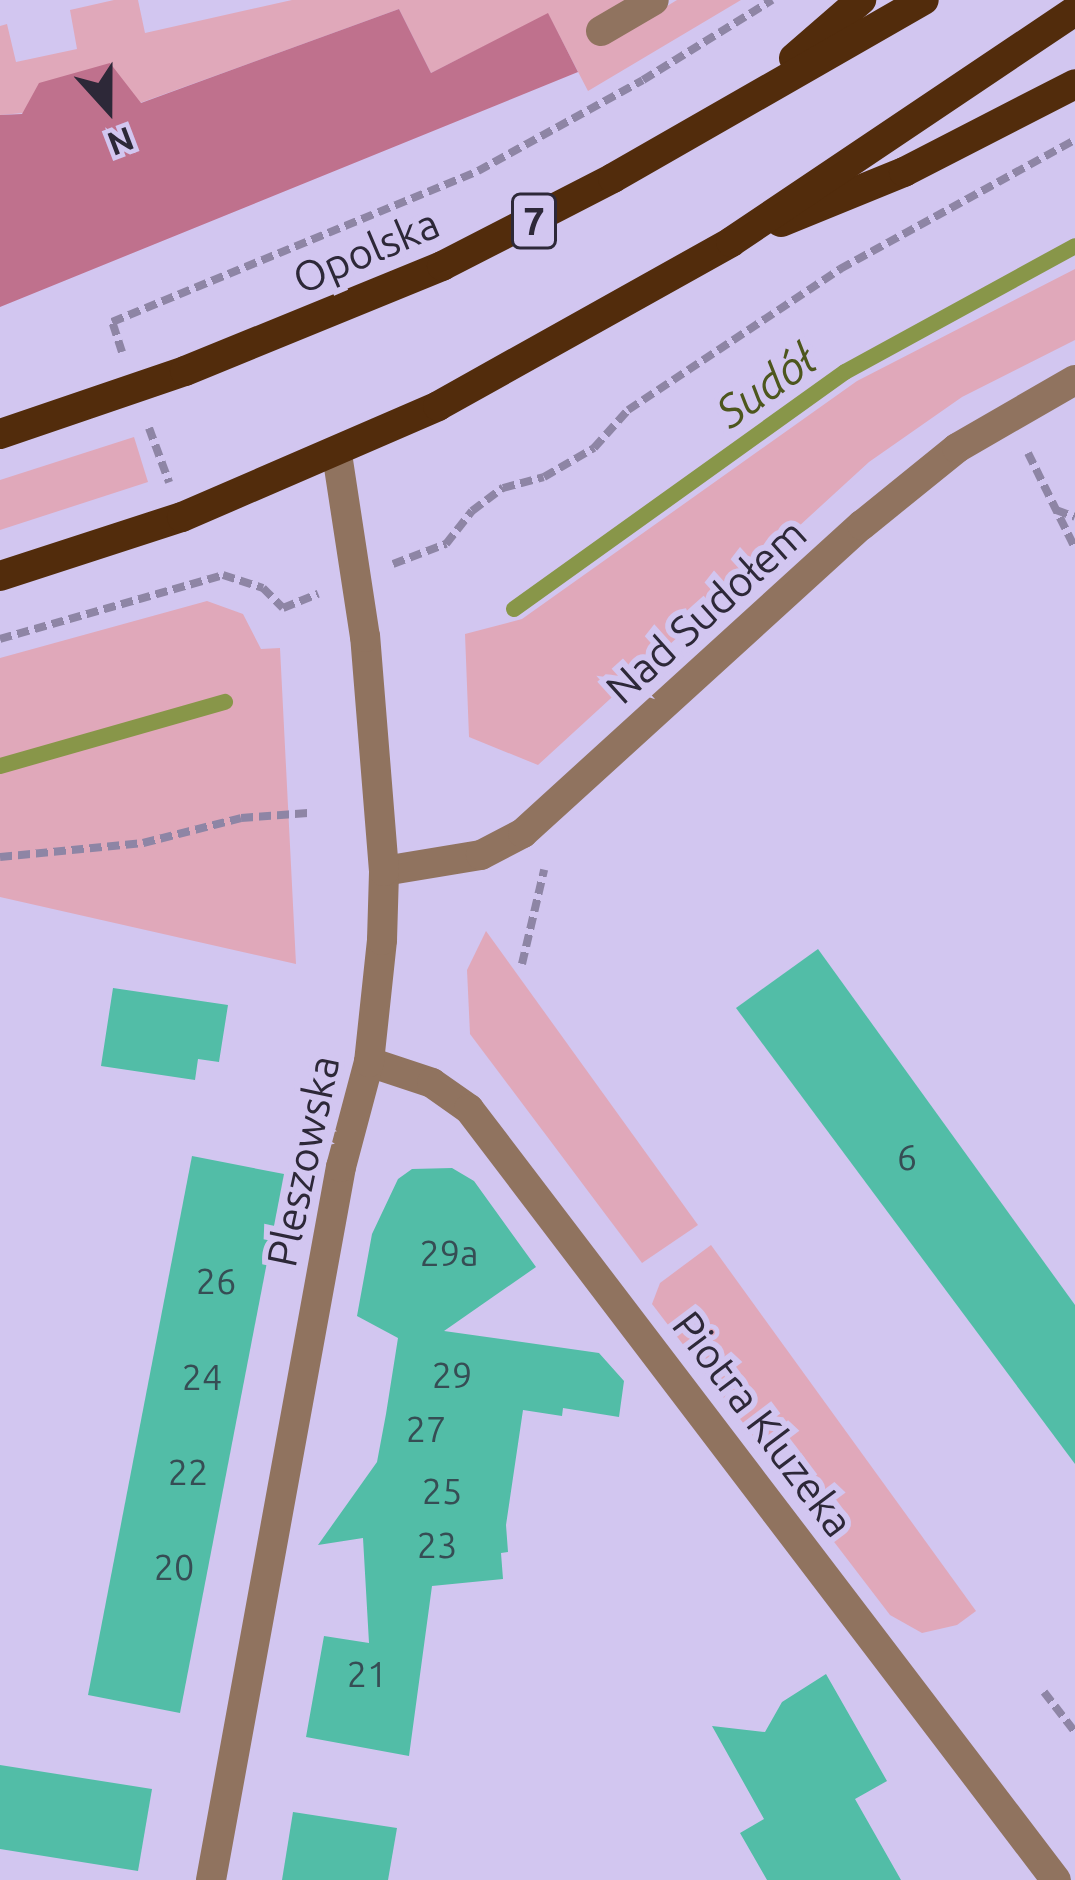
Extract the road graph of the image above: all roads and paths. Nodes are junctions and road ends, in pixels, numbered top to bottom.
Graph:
1 (653, 0) edge
2 (772, 0) edge
3 (861, 0) edge
4 (924, 0) edge
5 (1075, 10) edge
6 (601, 32) dead end
7 (1075, 84) edge
8 (745, 102) junction
9 (1075, 140) edge
10 (731, 242) junction
11 (118, 339) dead end
12 (1075, 380) edge
13 (150, 430) dead end
14 (0, 434) edge
15 (1025, 447) dead end
16 (337, 453) junction
17 (167, 476) dead end
18 (1056, 511) junction
19 (1075, 517) edge
20 (1075, 548) edge
21 (431, 549) dead end
22 (198, 560) dead end
23 (0, 576) edge
24 (205, 579) junction
25 (298, 602) dead end
26 (0, 639) edge
27 (308, 813) dead end
28 (0, 857) edge
29 (546, 862) dead end
30 (384, 871) junction
31 (522, 964) dead end
32 (369, 1062) junction
33 (1044, 1692) dead end
34 (1075, 1732) edge
35 (211, 1880) edge
36 (1056, 1880) edge

1 - 6 street
2 - 11 path
3 - 8 main road, Opolska
4 - 8 main road, Opolska / 7
5 - 10 main road
7 - 10 main road
8 - 14 main road, Opolska / 7
9 - 21 path
10 - 16 main road
12 - 30 street, Nad Sudołem
13 - 17 path
15 - 18 path
16 - 23 main road
16 - 30 street, Pleszowska
18 - 19 path
18 - 20 path
22 - 24 path
24 - 25 path
24 - 26 path
27 - 28 path
29 - 31 path
30 - 32 street, Pleszowska
32 - 35 street, Pleszowska
32 - 36 street, Piotra Kluzeka
33 - 34 path

